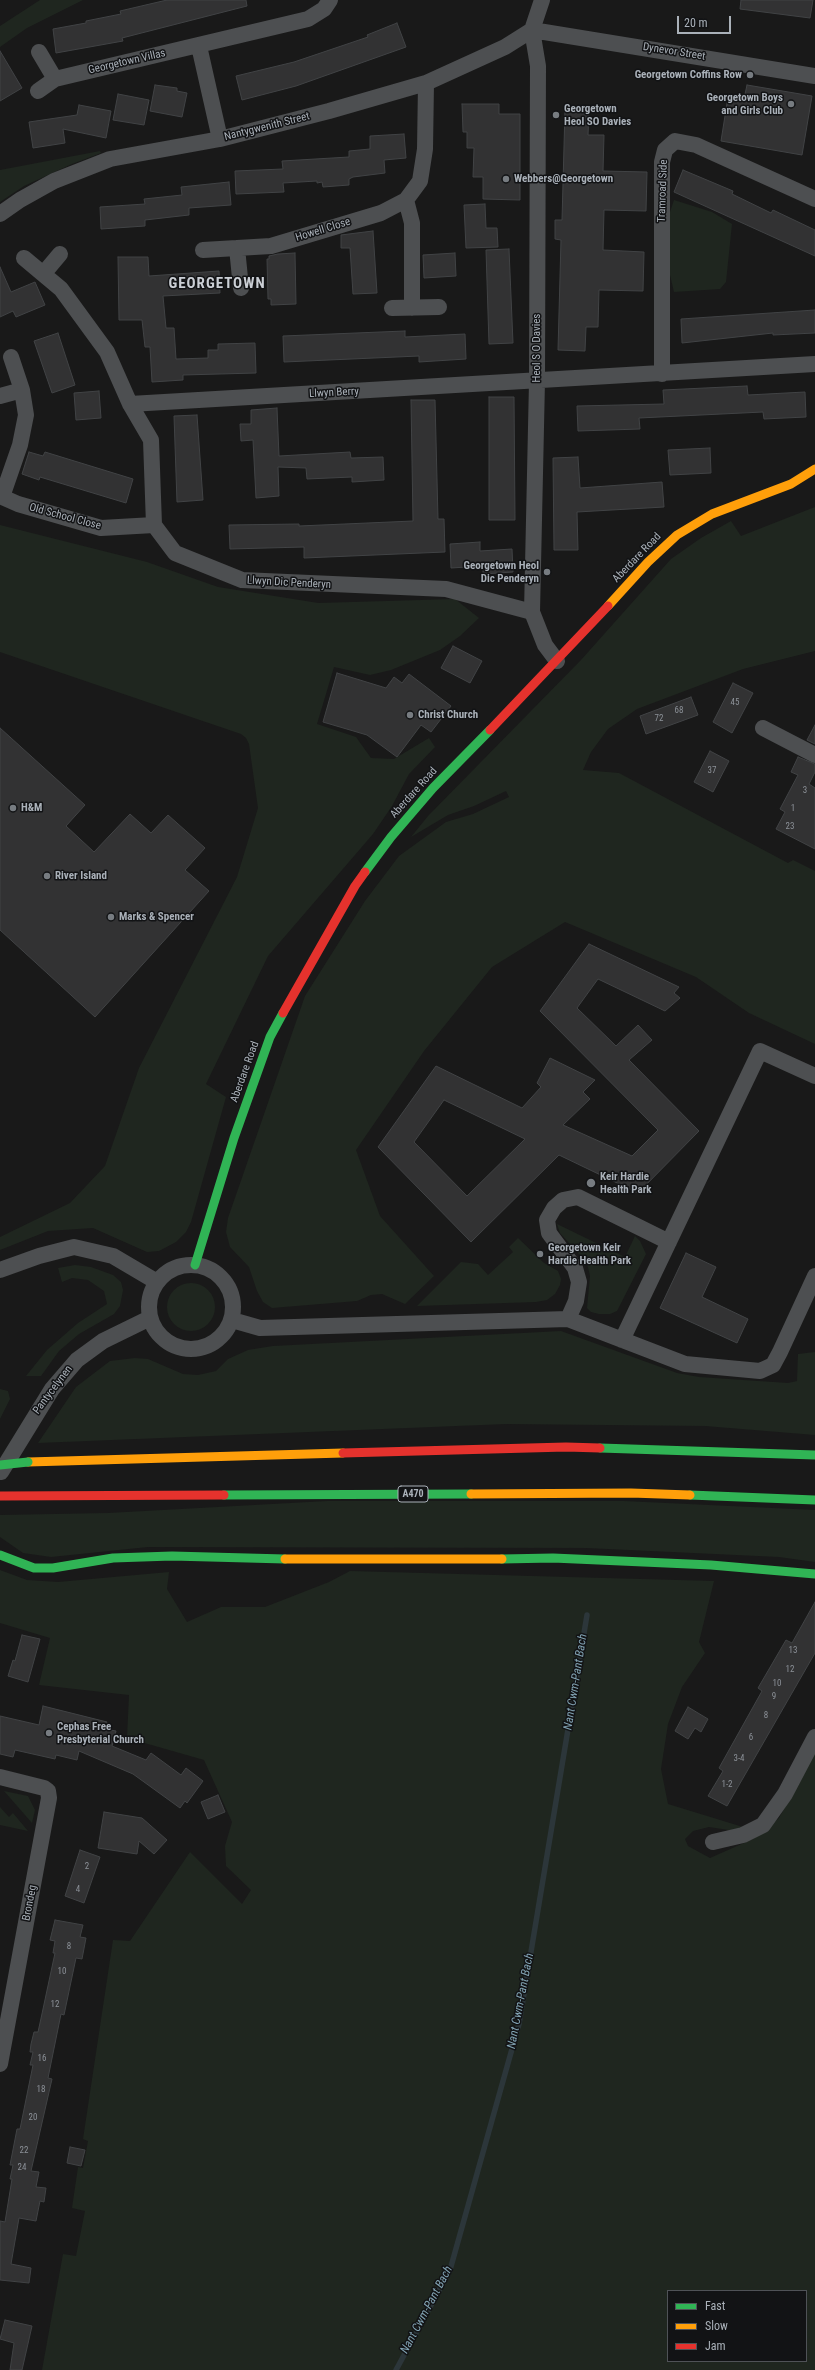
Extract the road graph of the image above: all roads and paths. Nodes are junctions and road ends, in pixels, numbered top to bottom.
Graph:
1 (330, 0) edge
2 (542, 0) edge
3 (532, 30) junction
4 (199, 46) junction
5 (39, 52) dead end
6 (815, 76) edge
7 (55, 79) junction
8 (426, 83) junction
9 (38, 91) dead end
10 (220, 139) junction
11 (815, 199) edge
12 (406, 200) junction
13 (0, 214) edge
14 (237, 248) junction
15 (203, 250) dead end
16 (60, 254) dead end
17 (24, 258) dead end
18 (44, 273) junction
19 (241, 288) dead end
20 (439, 307) dead end
21 (392, 308) dead end
22 (412, 308) junction
23 (11, 357) dead end
24 (815, 364) edge
25 (662, 374) junction
26 (537, 381) junction
27 (22, 390) junction
28 (0, 396) edge
29 (130, 404) junction
30 (815, 469) edge
31 (1, 496) edge
32 (154, 525) junction
33 (532, 612) junction
34 (557, 661) junction
35 (763, 728) dead end
36 (815, 755) edge
37 (815, 1076) edge
38 (668, 1242) junction
39 (195, 1265) junction
40 (0, 1270) edge
41 (815, 1276) edge
42 (157, 1282) junction
43 (150, 1318) junction
44 (568, 1319) junction
45 (232, 1320) junction
46 (622, 1340) junction
47 (815, 1455) edge
48 (0, 1464) edge
49 (0, 1474) edge
50 (0, 1496) edge
51 (815, 1500) edge
52 (0, 1555) edge
53 (815, 1574) edge
54 (815, 1736) edge
55 (0, 1777) edge
56 (713, 1842) dead end
57 (0, 2064) edge

1 - 4 street, Georgetown Villas
2 - 3 street
3 - 6 street, Dynevor Street
3 - 8 street, Nantygwenith Street
3 - 26 street, Heol S O Davies
4 - 7 street, Georgetown Villas
4 - 10 street
5 - 7 street
7 - 9 street, Georgetown Villas
8 - 10 street, Nantygwenith Street
8 - 12 street, Howell Close
10 - 13 street, Nantygwenith Street
11 - 25 street, Tramroad Side
12 - 14 street, Howell Close
12 - 22 street
14 - 15 street, Howell Close
14 - 19 street
16 - 18 street
17 - 18 street
18 - 29 street
20 - 22 street
21 - 22 street
23 - 27 street, Old School Close
24 - 25 street, Llwyn Berry
25 - 26 street, Llwyn Berry
26 - 29 street, Llwyn Berry
26 - 33 street, Heol S O Davies
27 - 28 street
27 - 31 street, Old School Close
29 - 32 street
30 - 34 main road, Aberdare Road
31 - 32 street, Old School Close
32 - 33 street, Llwyn Dic Penderyn
33 - 34 street, Heol S O Davies
34 - 39 main road, Aberdare Road
35 - 36 street
37 - 38 street
38 - 44 street
38 - 46 street
39 - 42 street
39 - 45 street
40 - 42 street
41 - 46 street
42 - 43 street
43 - 45 street
43 - 49 street, Pantycelynen
44 - 45 street
44 - 46 street
47 - 48 main road, bridge
50 - 51 main road, A470
52 - 53 main road
54 - 56 street
55 - 57 street, Brondeg

